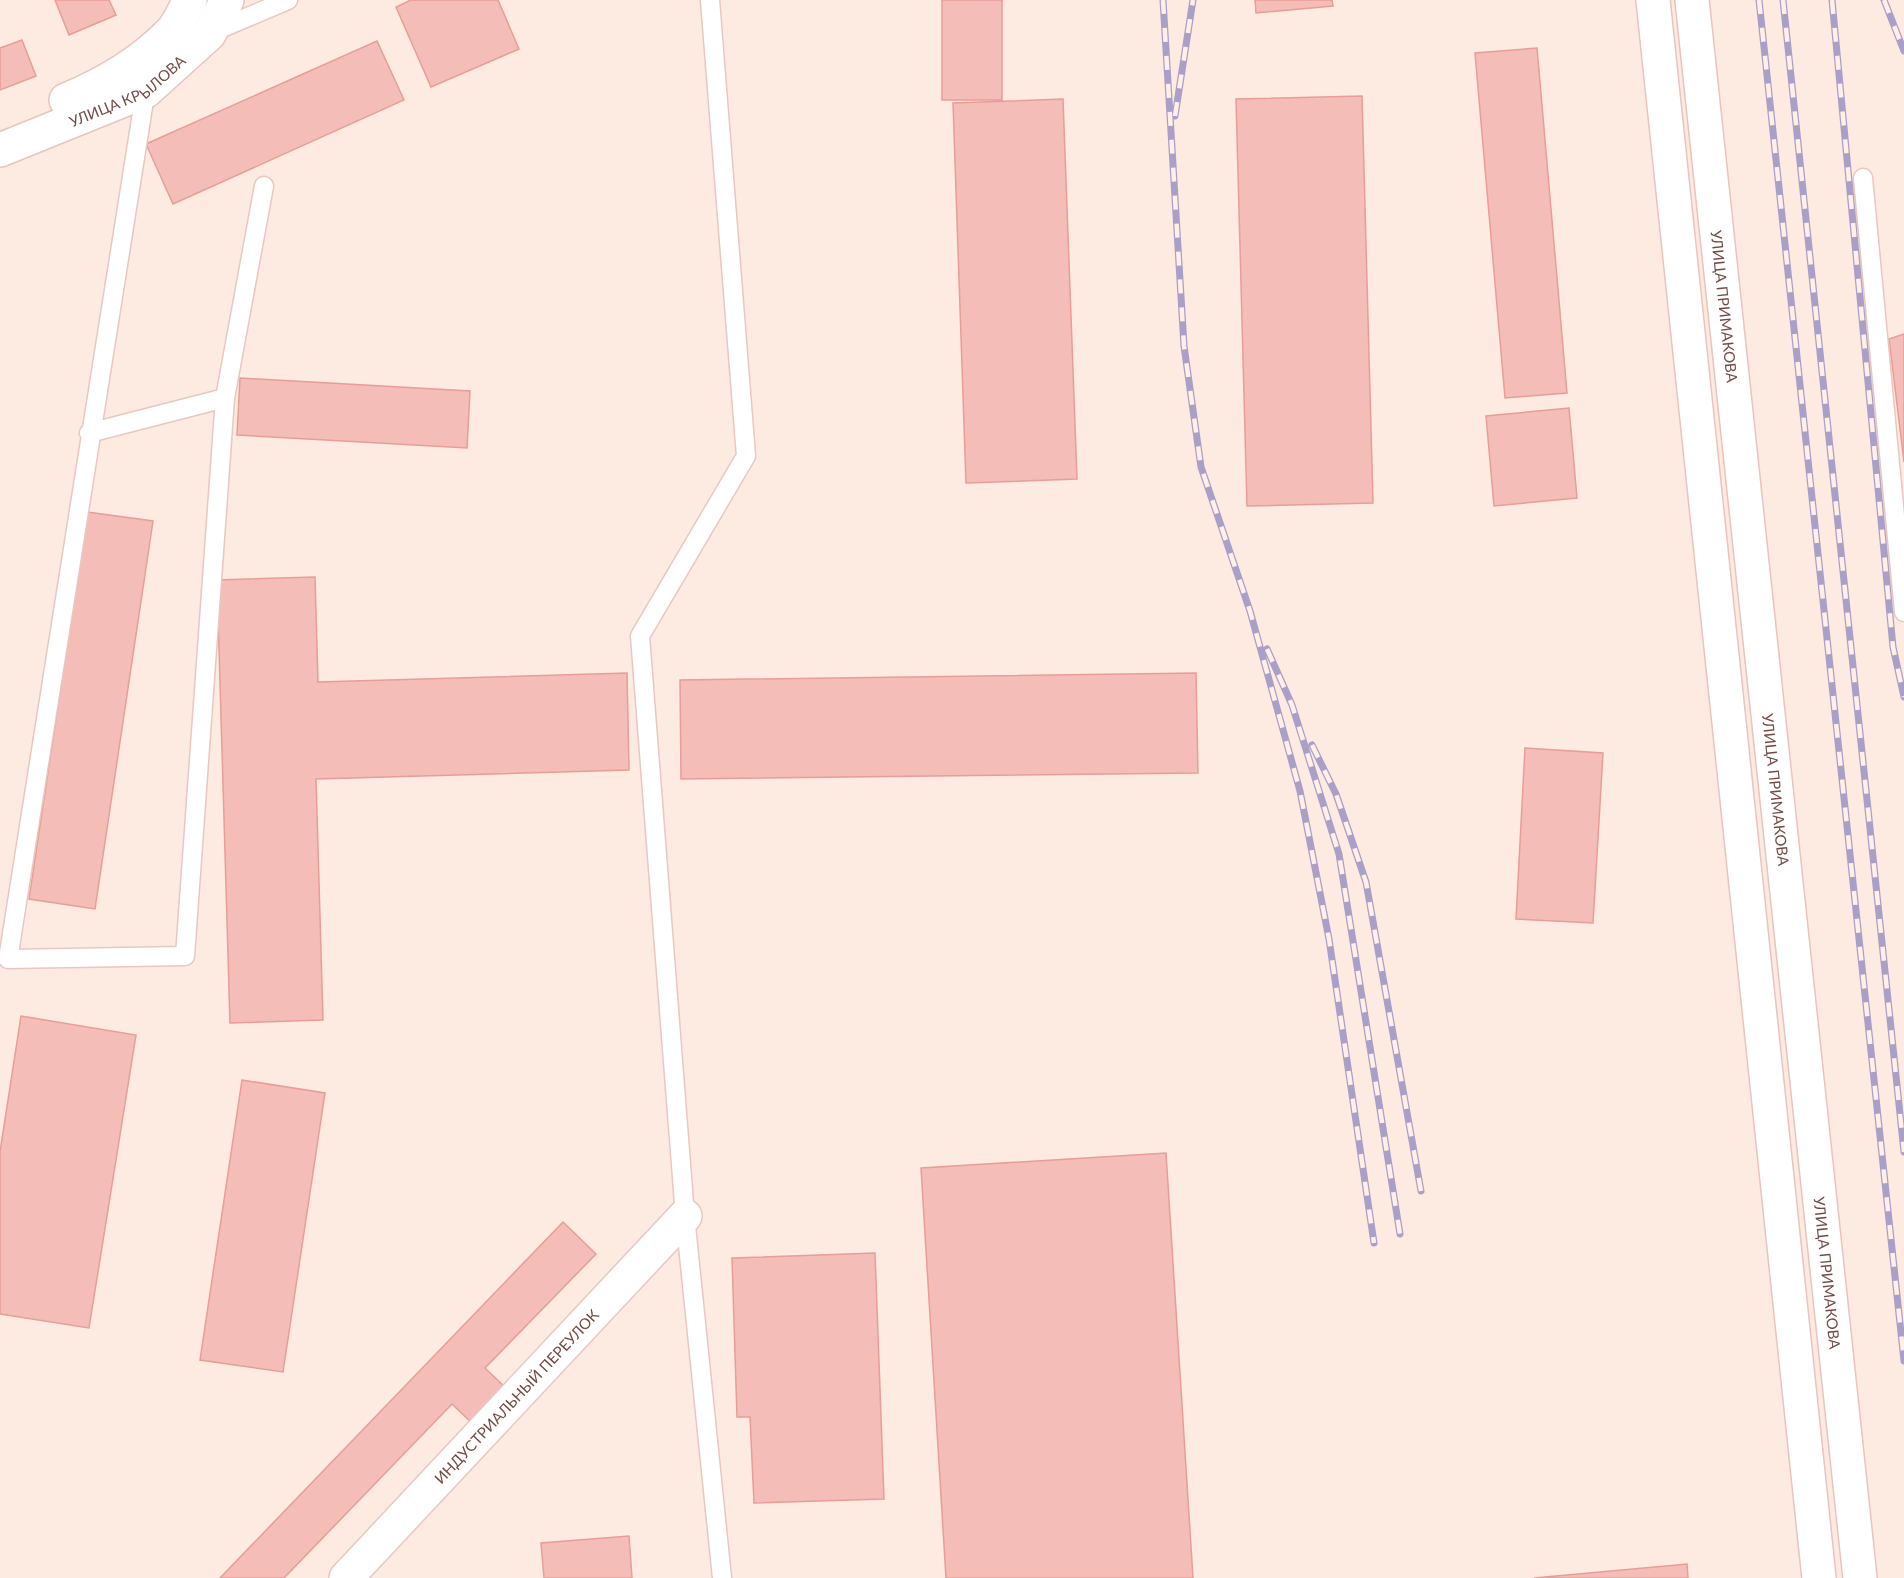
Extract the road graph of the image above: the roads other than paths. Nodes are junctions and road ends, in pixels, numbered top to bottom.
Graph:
1 (190, 0) edge
2 (227, 0) edge
3 (288, 0) edge
4 (710, 0) edge
5 (1653, 0) edge
6 (1692, 0) edge
7 (209, 34) junction
8 (139, 59) junction
9 (146, 91) junction
10 (0, 128) edge
11 (0, 150) edge
12 (1863, 178) dead end
13 (264, 186) dead end
14 (225, 398) junction
15 (89, 433) junction
16 (1904, 612) edge
17 (685, 1215) junction
18 (346, 1578) edge
19 (722, 1578) edge
20 (1819, 1578) edge
21 (1860, 1578) edge

1 - 8 main road
2 - 7 main road, УЛИЦА КРЫЛОВА
3 - 7 lane
4 - 17 lane
5 - 20 main road
6 - 21 main road, УЛИЦА ПРИМАКОВА
7 - 8 lane
7 - 9 main road, УЛИЦА КРЫЛОВА
8 - 9 lane
8 - 10 main road
9 - 11 main road, УЛИЦА КРЫЛОВА
9 - 15 lane
12 - 16 lane
13 - 14 lane
14 - 15 lane
14 - 15 lane
17 - 18 main road, ИНДУСТРИАЛЬНЫЙ ПЕРЕУЛОК
17 - 19 lane

